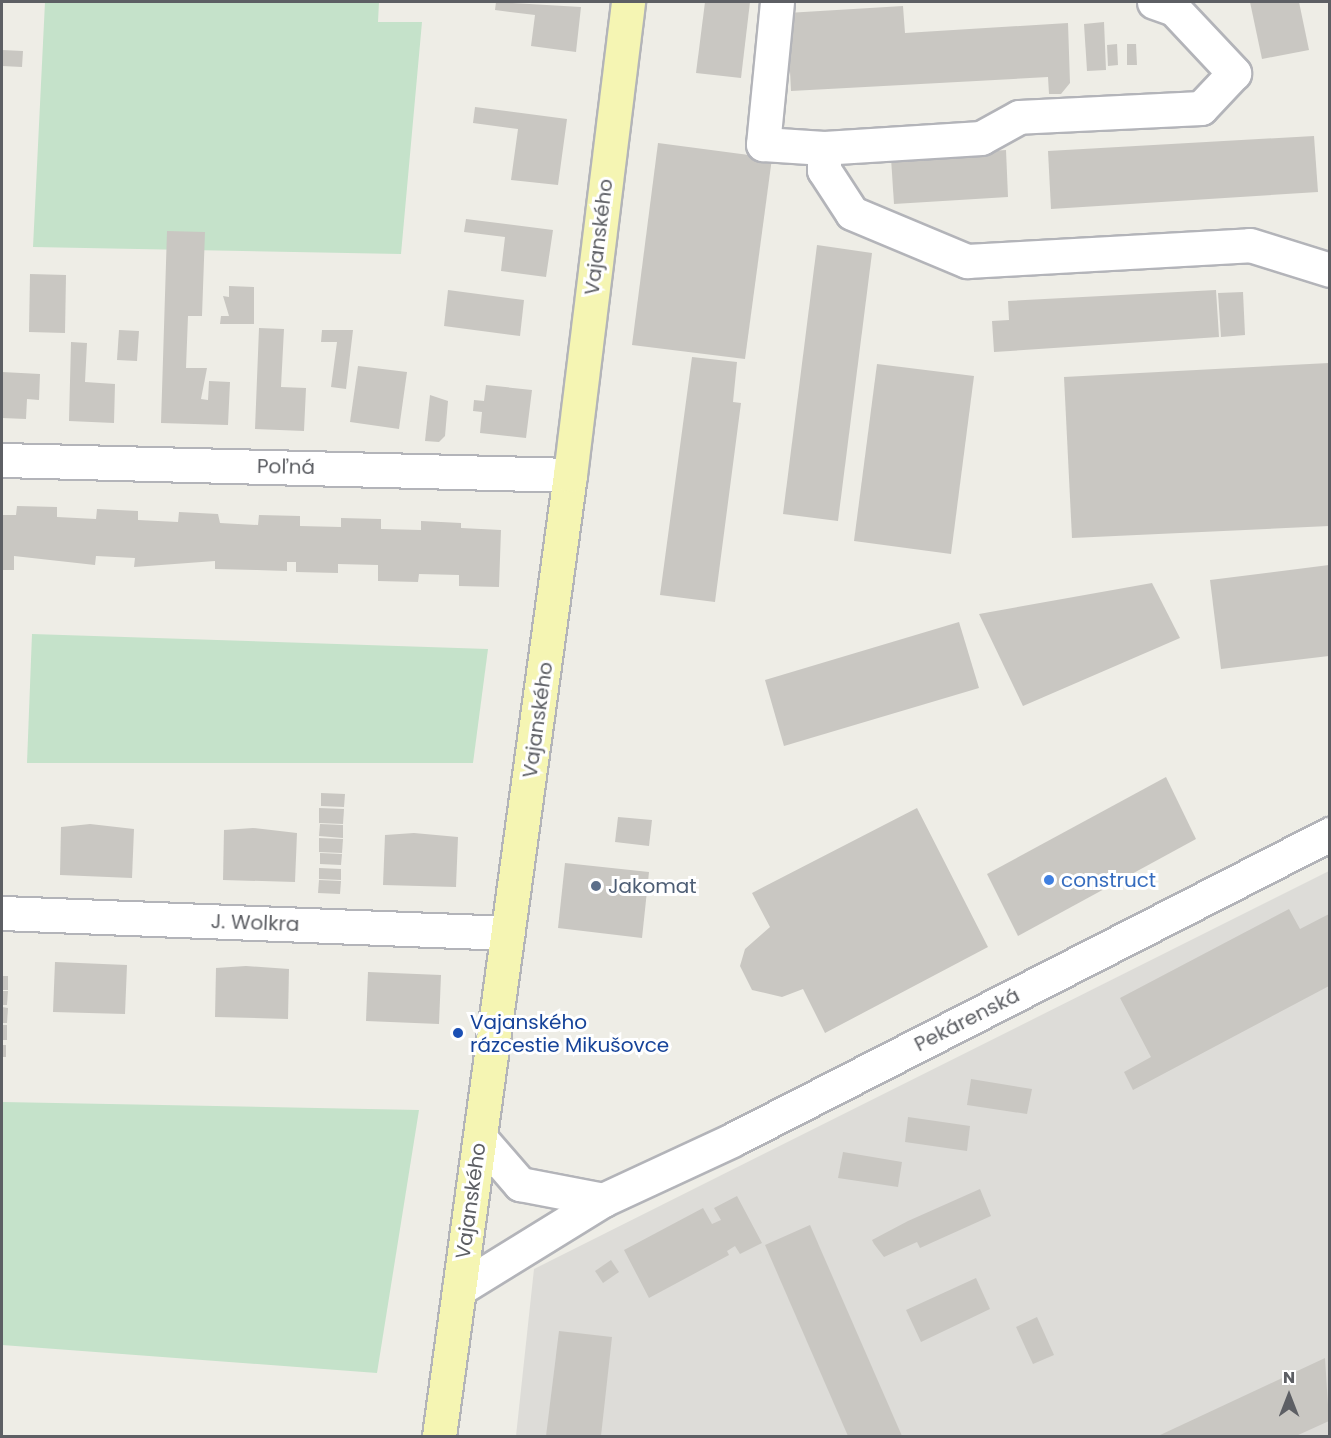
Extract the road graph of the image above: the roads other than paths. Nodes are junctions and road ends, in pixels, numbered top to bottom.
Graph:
1 (628, 2) edge
2 (777, 2) edge
3 (1154, 2) edge
4 (824, 148) junction
5 (1329, 270) edge
6 (2, 460) edge
7 (570, 475) junction
8 (1329, 834) edge
9 (2, 913) edge
10 (508, 933) junction
11 (481, 1139) junction
12 (603, 1200) junction
13 (459, 1289) junction
14 (439, 1437) edge

1 - 7 main road, Vajanského
2 - 4 street
3 - 4 street
4 - 5 street
6 - 7 street, Poľná
7 - 10 main road, Vajanského
8 - 12 street, Pekárenská
9 - 10 street, J. Wolkra
10 - 11 main road, Vajanského
11 - 12 street
11 - 13 main road, Vajanského
12 - 13 street, Pekárenská
13 - 14 main road, Vajanského

